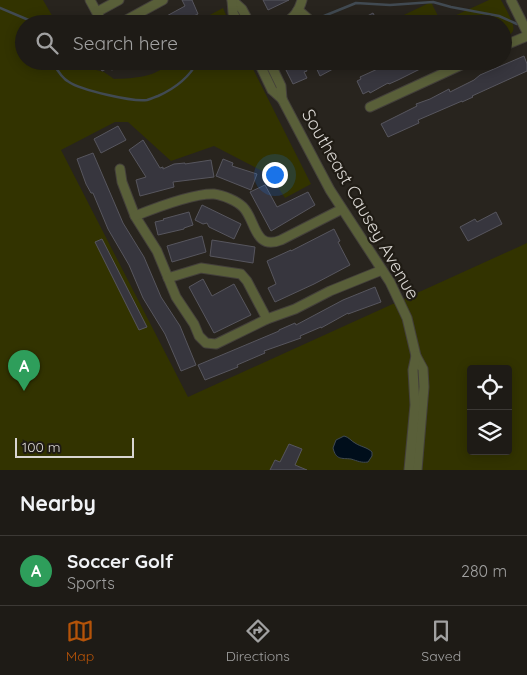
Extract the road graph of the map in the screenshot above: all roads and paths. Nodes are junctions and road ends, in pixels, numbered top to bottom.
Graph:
1 (90, 0) edge
2 (119, 0) edge
3 (163, 0) edge
4 (232, 0) edge
5 (302, 0) edge
6 (511, 0) edge
7 (298, 10) junction
8 (97, 12) junction
9 (98, 15) edge
10 (136, 15) edge
11 (234, 15) edge
12 (245, 15) edge
13 (295, 15) edge
14 (304, 15) edge
15 (527, 34) edge
16 (512, 42) edge
17 (262, 70) edge
18 (273, 70) edge
19 (450, 70) edge
20 (282, 99) junction
21 (370, 107) dead end
22 (120, 169) dead end
23 (342, 209) junction
24 (135, 216) junction
25 (382, 270) junction
26 (168, 278) junction
27 (267, 319) junction
28 (416, 356) junction
29 (409, 470) edge
30 (418, 470) edge

1 - 8 street
2 - 8 street
3 - 10 street
4 - 11 street
4 - 12 street
5 - 7 street
6 - 15 street
7 - 13 street
7 - 14 street
8 - 9 street
15 - 16 street
17 - 20 street, Southeast Causey Avenue
18 - 20 street, Southeast Causey Avenue
19 - 21 street
20 - 23 street, Southeast Causey Avenue
22 - 24 street
23 - 24 street
23 - 25 street, Southeast Causey Avenue
24 - 26 street
25 - 27 street
25 - 28 street, Southeast Causey Avenue
26 - 27 street
26 - 27 street
28 - 29 street, Southeast Causey Avenue
28 - 30 street, Southeast Causey Avenue

